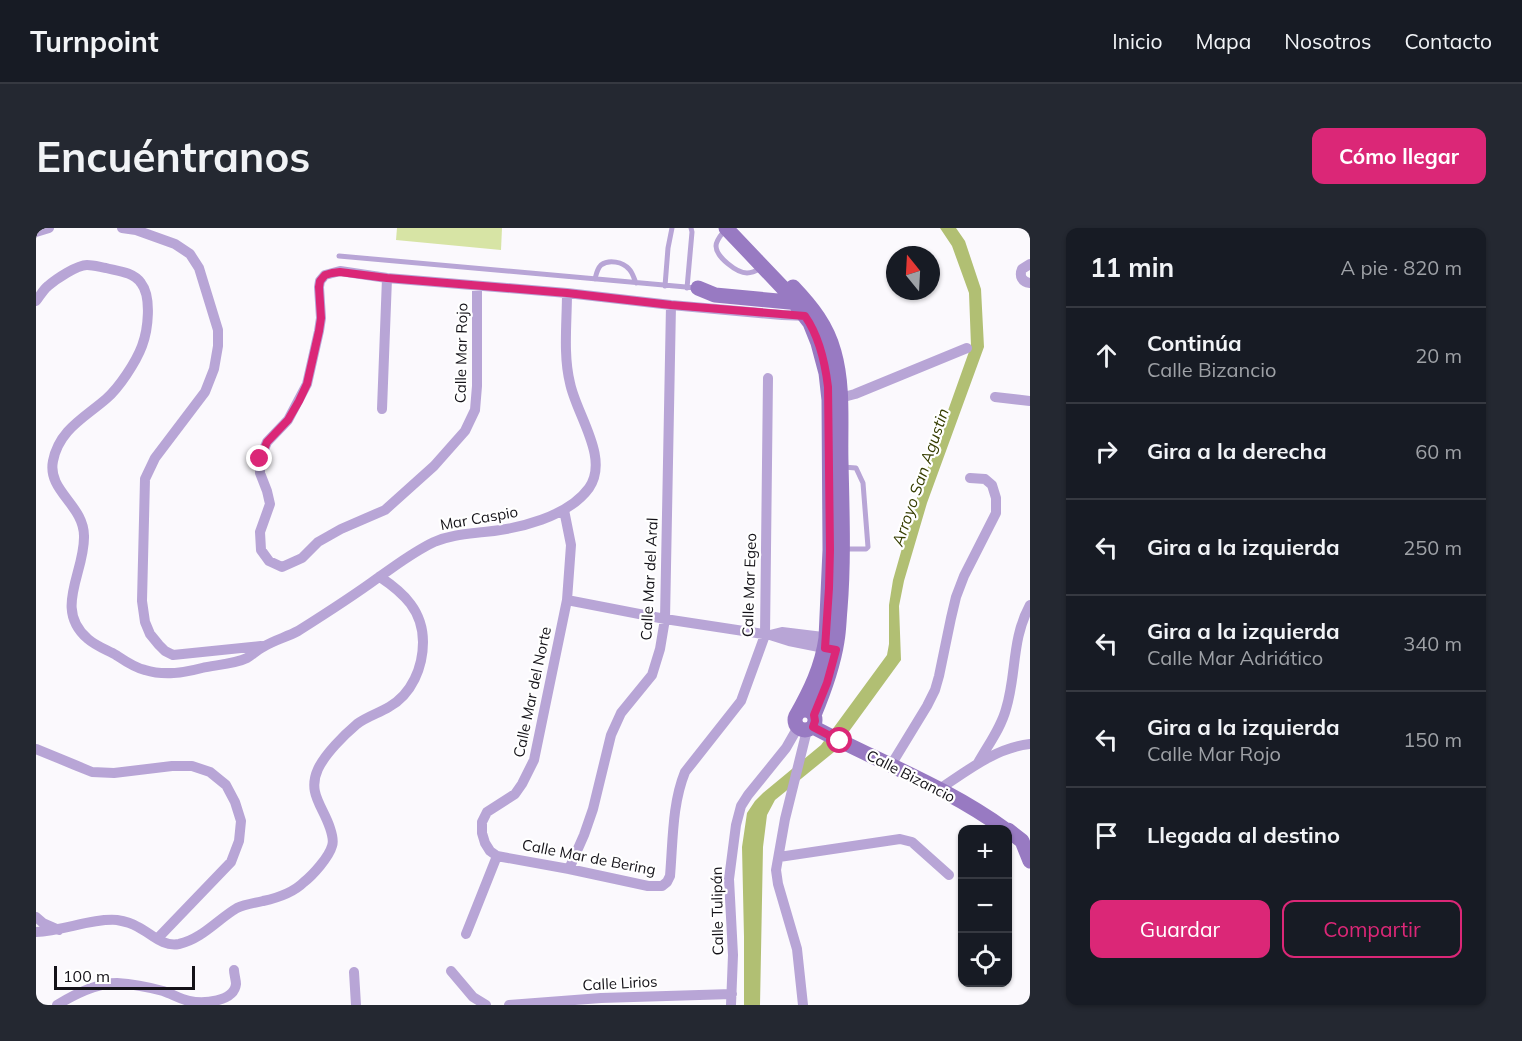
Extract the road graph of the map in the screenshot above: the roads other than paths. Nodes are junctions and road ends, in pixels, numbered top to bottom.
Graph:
1 (49, 228) edge
2 (122, 228) edge
3 (672, 228) edge
4 (690, 228) edge
5 (726, 228) edge
6 (738, 228) edge
7 (36, 232) edge
8 (339, 256) dead end
9 (1030, 264) edge
10 (766, 269) junction
11 (387, 278) junction
12 (595, 279) junction
13 (636, 283) junction
14 (1030, 283) edge
15 (477, 286) junction
16 (665, 286) junction
17 (693, 288) junction
18 (567, 293) junction
19 (749, 293) junction
20 (795, 299) junction
21 (36, 302) edge
22 (671, 305) junction
23 (967, 348) dead end
24 (768, 378) dead end
25 (995, 397) dead end
26 (840, 398) junction
27 (1030, 401) edge
28 (382, 408) dead end
29 (841, 467) junction
30 (970, 478) dead end
31 (564, 510) junction
32 (837, 550) junction
33 (380, 577) junction
34 (567, 600) junction
35 (1030, 605) edge
36 (665, 619) junction
37 (768, 635) junction
38 (831, 644) junction
39 (264, 646) junction
40 (805, 723) junction
41 (1030, 744) edge
42 (36, 748) edge
43 (978, 763) junction
44 (891, 765) junction
45 (938, 790) junction
46 (999, 825) edge
47 (1012, 833) edge
48 (1026, 843) edge
49 (497, 856) junction
50 (779, 856) junction
51 (1030, 861) edge
52 (568, 869) junction
53 (949, 875) dead end
54 (670, 876) joint
55 (36, 917) edge
56 (59, 930) junction
57 (36, 932) edge
58 (466, 934) dead end
59 (157, 939) junction
60 (234, 970) dead end
61 (451, 971) dead end
62 (354, 972) dead end
63 (732, 1000) edge
64 (603, 1001) edge
65 (57, 1005) edge
66 (356, 1005) edge
67 (486, 1005) edge
68 (509, 1005) edge
69 (803, 1005) edge

1 - 7 street
2 - 39 street
3 - 16 lane
4 - 17 lane
5 - 10 street
5 - 10 lane
6 - 20 street
8 - 12 lane
9 - 14 street
10 - 19 street
10 - 20 street
11 - 15 street
11 - 15 street, Calle Mar Rojo
11 - 28 street
12 - 13 lane
12 - 13 lane
13 - 16 lane
15 - 18 street
16 - 17 lane
17 - 19 lane
17 - 20 street
18 - 22 street
18 - 31 street, Mar Caspio
19 - 20 lane
20 - 22 street
20 - 26 street
20 - 32 street
21 - 39 street
22 - 36 street, Calle Mar del Aral
23 - 26 street
24 - 37 street, Calle Mar Egeo
25 - 27 street
26 - 29 street
29 - 32 street
29 - 32 lane
30 - 44 street
31 - 33 street, Mar Caspio
31 - 34 street, Calle Mar del Norte
32 - 38 street
33 - 39 street, Mar Caspio
33 - 59 street
34 - 36 street
34 - 49 street, Calle Mar del Norte
35 - 43 street
36 - 37 street
36 - 52 street, Calle Mar del Aral
37 - 38 street
37 - 54 street, Calle Mar Egeo
38 - 40 street
40 - 44 street, Calle Bizancio
40 - 50 street
40 - 63 street, Calle Tulipán
41 - 43 street
42 - 59 street
43 - 45 street
44 - 45 street, Calle Bizancio
45 - 46 street, Calle Bizancio
47 - 48 street, Calle Bizancio
48 - 51 street
49 - 52 street, Calle Mar de Bering
49 - 58 street
50 - 53 street
50 - 69 street
52 - 54 street, Calle Mar de Bering
55 - 56 street
56 - 57 street
56 - 59 street
60 - 65 street
61 - 67 street
62 - 66 street
63 - 64 street, Calle Lirios
64 - 68 street, Calle Lirios

